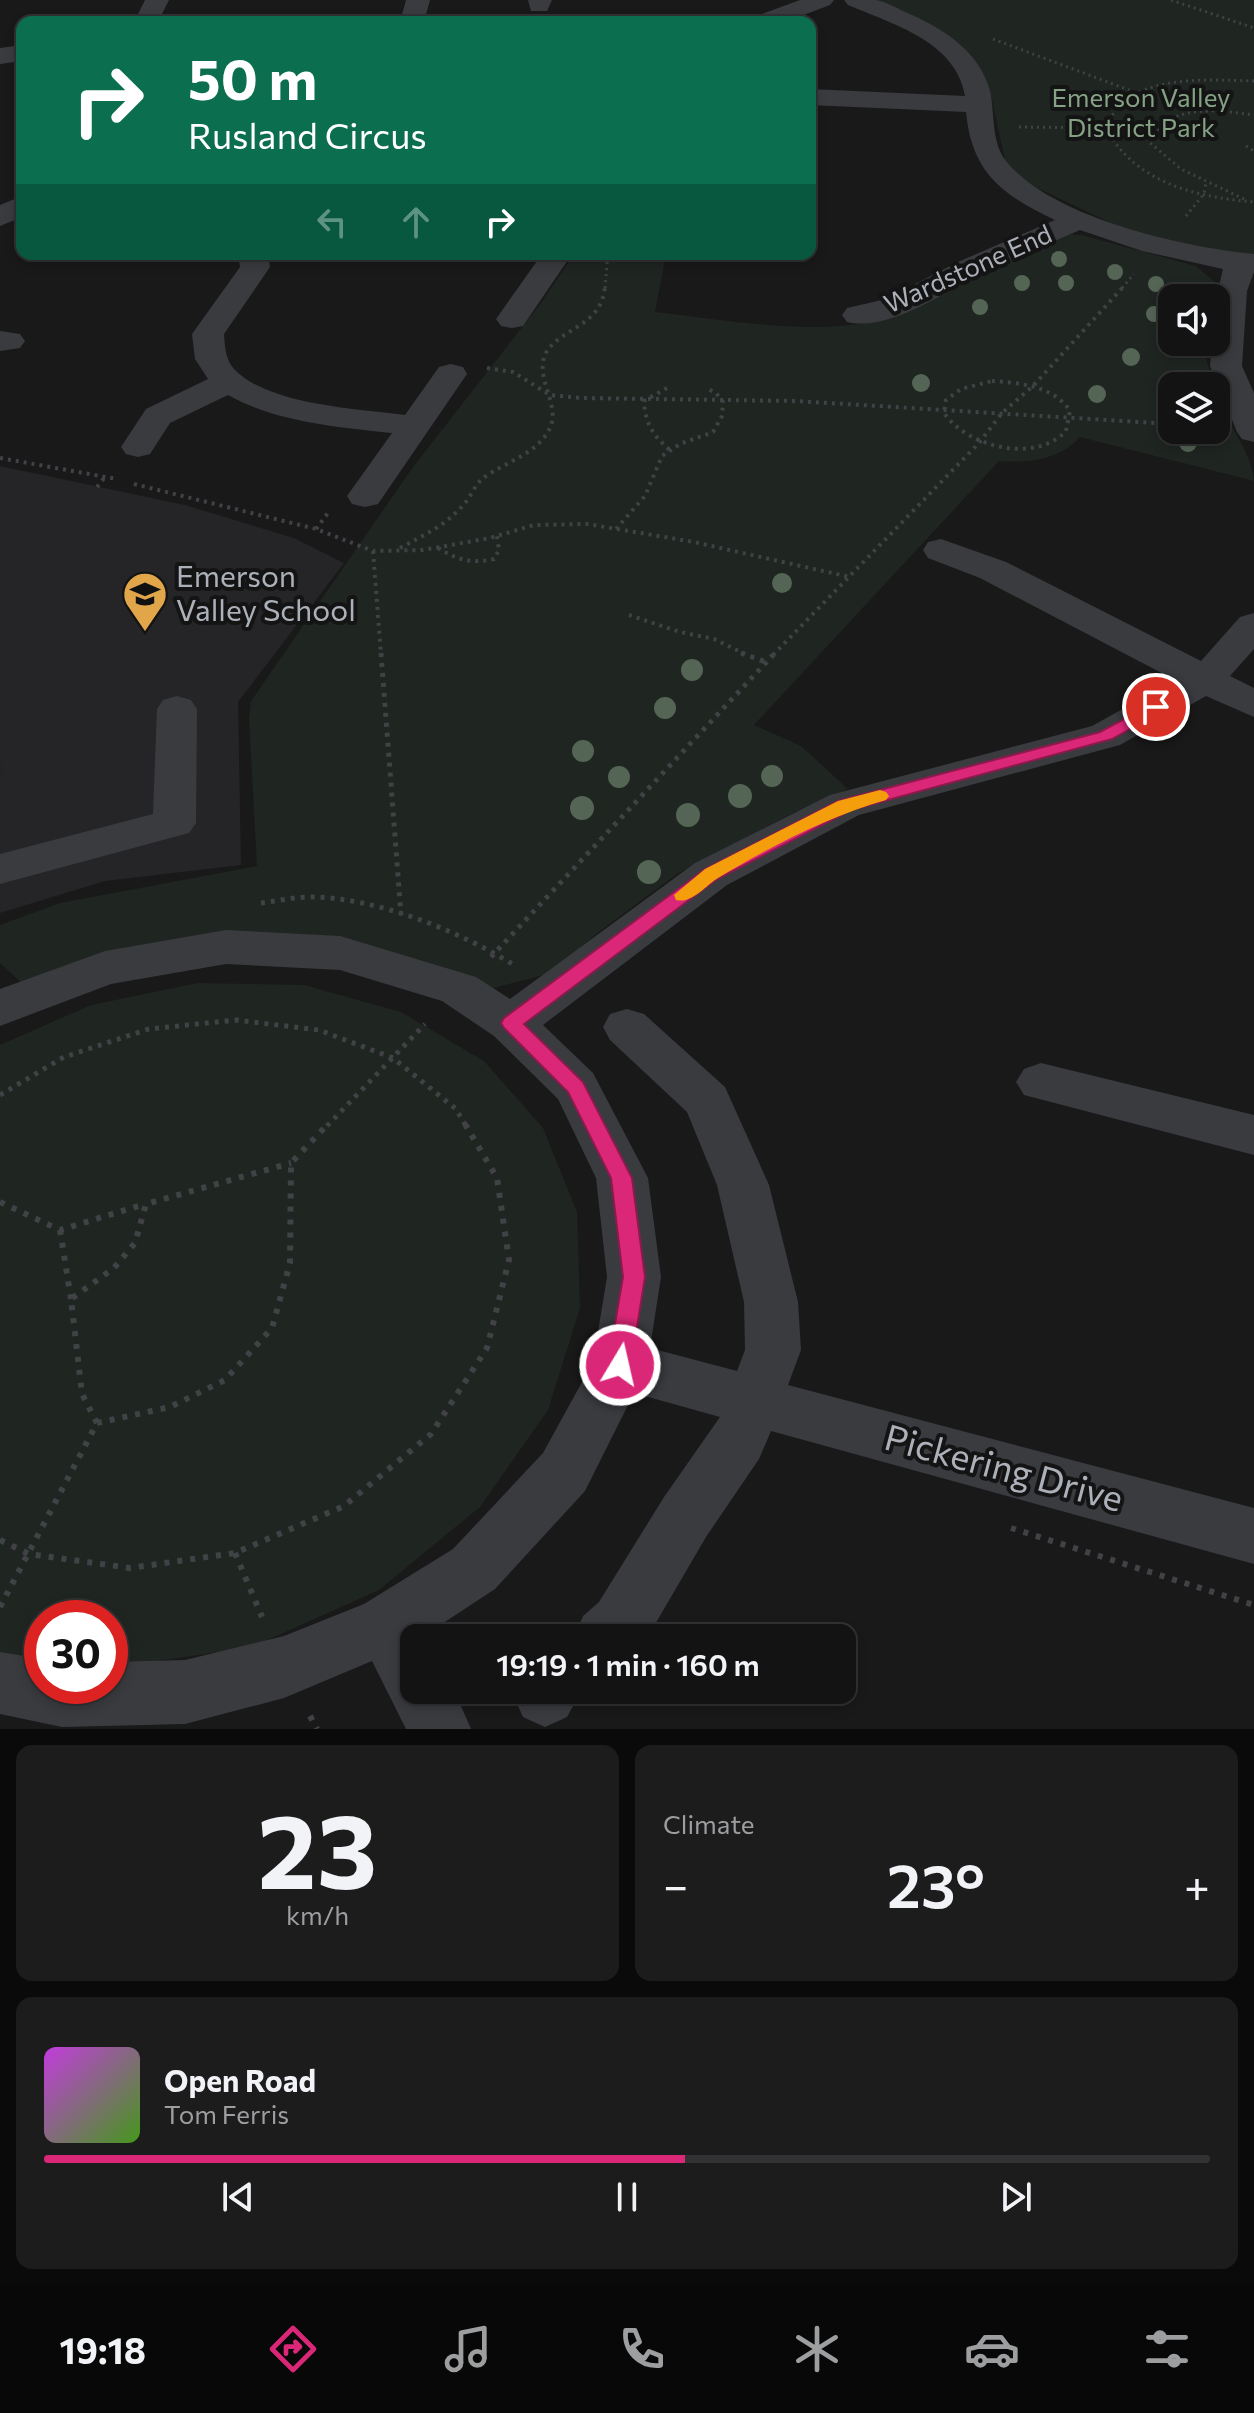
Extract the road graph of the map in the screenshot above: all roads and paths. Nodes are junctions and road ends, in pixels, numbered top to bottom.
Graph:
1 (822, 0) edge
2 (856, 0) edge
3 (1171, 0) edge
4 (779, 16) edge
5 (1254, 28) edge
6 (990, 38) dead end
7 (1254, 81) edge
8 (1138, 93) junction
9 (816, 97) edge
10 (980, 105) junction
11 (1254, 115) edge
12 (1246, 146) dead end
13 (1254, 151) edge
14 (1206, 182) junction
15 (1050, 183) dead end
16 (1022, 189) junction
17 (1204, 194) junction
18 (1248, 202) junction
19 (1254, 202) edge
20 (1077, 221) junction
21 (1161, 247) junction
22 (254, 260) edge
23 (553, 260) edge
24 (607, 260) edge
25 (1247, 263) edge
26 (858, 315) dead end
27 (512, 319) dead end
28 (451, 374) joint
29 (229, 382) junction
30 (1033, 386) junction
31 (667, 388) dead end
32 (706, 388) dead end
33 (550, 395) junction
34 (644, 401) junction
35 (723, 402) junction
36 (943, 410) junction
37 (1002, 413) junction
38 (1071, 416) junction
39 (1158, 423) edge
40 (413, 426) junction
41 (1254, 432) edge
42 (979, 443) junction
43 (138, 447) dead end
44 (670, 450) junction
45 (0, 458) edge
46 (120, 480) dead end
47 (133, 484) dead end
48 (365, 496) dead end
49 (616, 529) junction
50 (497, 536) junction
51 (437, 548) junction
52 (398, 549) junction
53 (941, 550) dead end
54 (373, 551) junction
55 (850, 577) junction
56 (629, 615) dead end
57 (1254, 625) edge
58 (766, 662) junction
59 (1206, 679) junction
60 (1254, 704) edge
61 (177, 709) dead end
62 (0, 869) edge
63 (401, 915) dead end
64 (459, 989) junction
65 (0, 1008) edge
66 (511, 1023) junction
67 (627, 1027) dead end
68 (393, 1058) junction
69 (1041, 1082) dead end
70 (0, 1095) edge
71 (1254, 1135) edge
72 (291, 1163) junction
73 (0, 1202) edge
74 (146, 1204) junction
75 (60, 1230) junction
76 (71, 1299) junction
77 (620, 1365) junction
78 (753, 1401) junction
79 (97, 1423) junction
80 (1254, 1536) edge
81 (0, 1540) edge
82 (29, 1554) junction
83 (0, 1607) edge
84 (620, 1624) edge
85 (386, 1625) junction
86 (400, 1652) edge
87 (0, 1683) edge
88 (427, 1704) edge
89 (439, 1729) edge

1 - 4 street
2 - 10 street
3 - 5 path
6 - 8 path
7 - 8 path
8 - 17 path
9 - 10 street
10 - 16 street
11 - 14 path
12 - 13 path
14 - 17 path
14 - 18 path
15 - 16 street
16 - 20 street
17 - 18 path
17 - 21 path
18 - 19 path
20 - 21 street
20 - 26 street, Wardstone End
21 - 25 street
21 - 30 path
22 - 29 street
23 - 27 street
24 - 33 path
25 - 41 street
28 - 33 path
28 - 40 street
29 - 40 street
29 - 43 street
30 - 36 path
30 - 37 path
30 - 38 path
31 - 34 path
32 - 35 path
33 - 34 path
33 - 52 path
34 - 35 path
34 - 44 path
35 - 36 path
35 - 44 path
36 - 37 path
36 - 42 path
37 - 38 path
37 - 42 path
38 - 39 path
38 - 42 path
40 - 48 street
42 - 55 path
44 - 49 path
45 - 46 path
47 - 54 path
49 - 50 path
49 - 55 path
50 - 51 path
50 - 51 path
51 - 52 path
52 - 54 path
53 - 59 street
54 - 63 path
55 - 58 path
56 - 58 path
57 - 59 street
58 - 64 path
59 - 60 street
59 - 66 street
61 - 62 street
64 - 65 street
64 - 66 street
64 - 68 path
66 - 77 street
67 - 78 street
68 - 70 path
68 - 72 path
68 - 82 path
69 - 71 street
72 - 74 path
72 - 79 path
73 - 75 path
74 - 75 path
74 - 76 path
75 - 76 path
76 - 79 path
77 - 78 street, Pickering Drive
77 - 85 street
78 - 80 street, Pickering Drive
78 - 84 street
79 - 82 path
81 - 82 path
82 - 83 path
85 - 86 street
85 - 87 street
88 - 89 street

